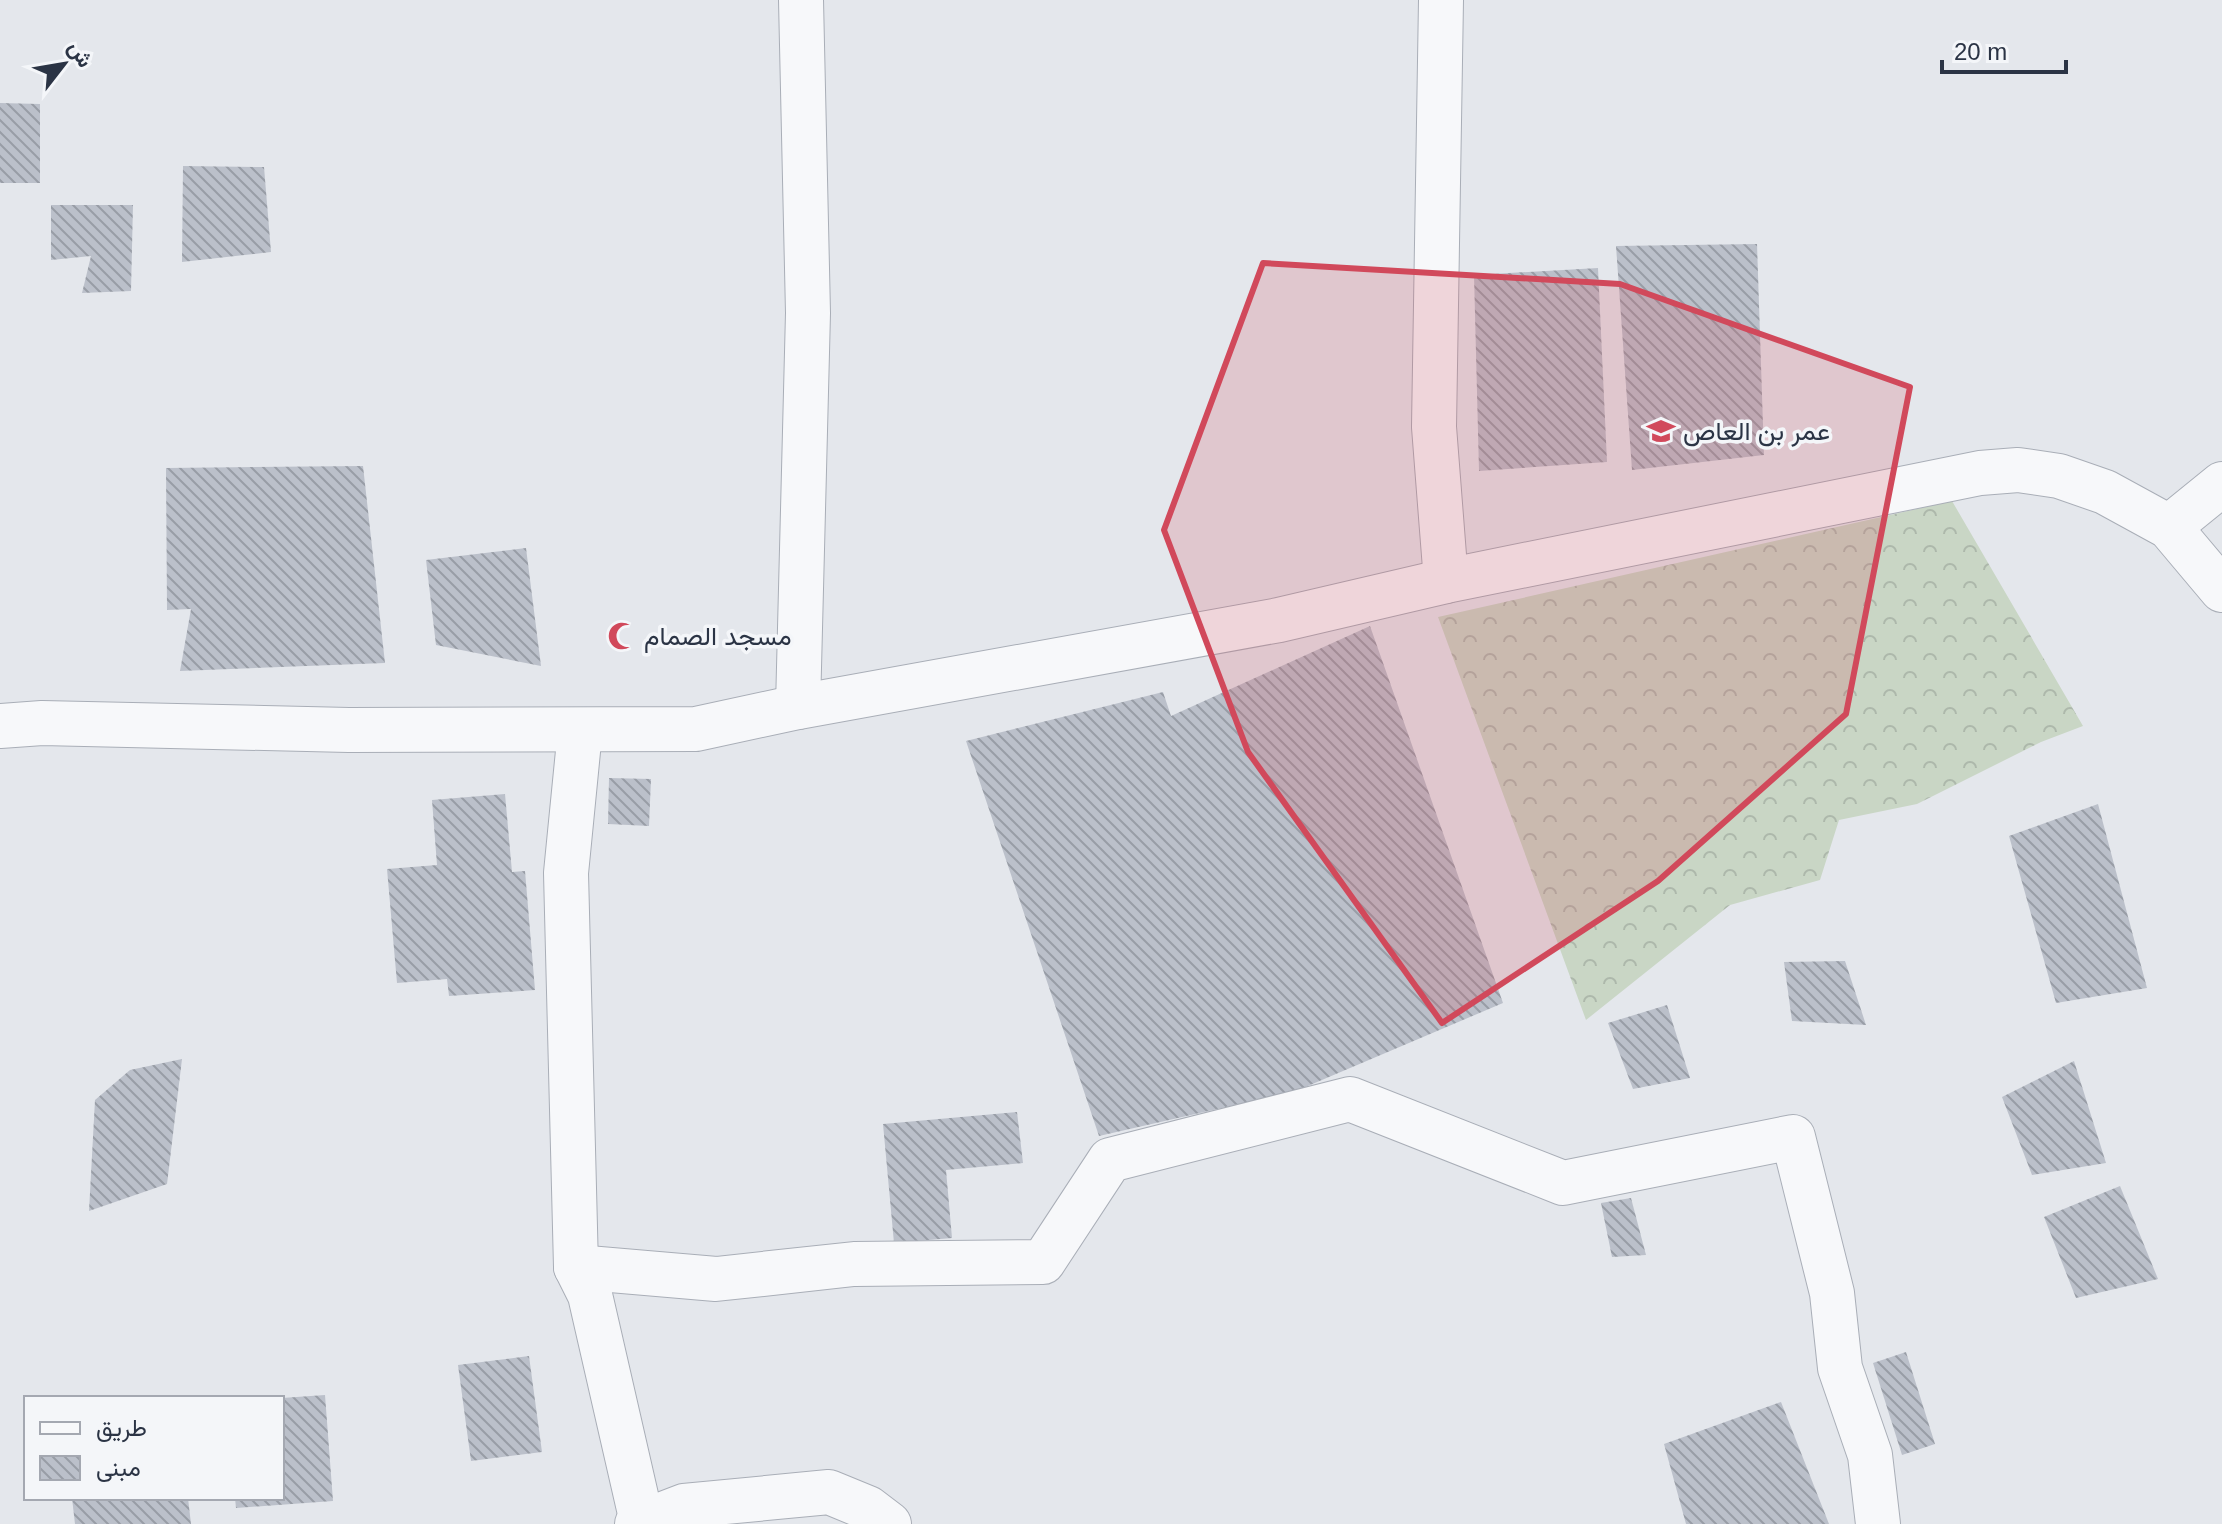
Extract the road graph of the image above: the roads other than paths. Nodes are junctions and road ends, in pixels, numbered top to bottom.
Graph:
1 (801, 0) edge
2 (1441, 0) edge
3 (2222, 484) edge
4 (2169, 527) junction
5 (1446, 581) junction
6 (2222, 590) edge
7 (798, 707) junction
8 (0, 726) edge
9 (580, 731) junction
10 (576, 1267) junction
11 (639, 1523) edge
12 (889, 1524) edge
13 (1878, 1524) edge

1 - 7 street
2 - 5 street
3 - 4 street
4 - 5 street
4 - 6 street
5 - 7 street
7 - 9 street
8 - 9 street
9 - 10 street
10 - 11 street
10 - 13 street
11 - 12 street

